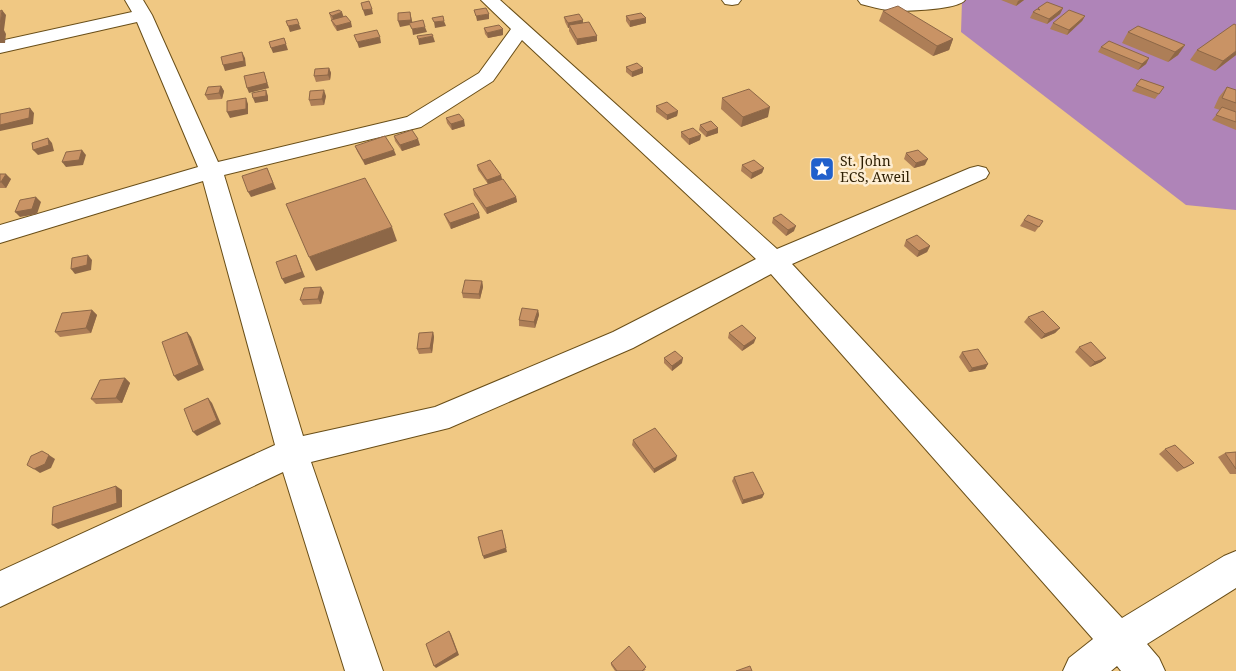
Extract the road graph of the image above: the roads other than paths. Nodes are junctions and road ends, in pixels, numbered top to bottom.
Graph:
1 (490, 0) edge
2 (868, 0) edge
3 (956, 0) edge
4 (139, 7) edge
5 (521, 29) junction
6 (0, 47) edge
7 (211, 171) junction
8 (978, 173) dead end
9 (0, 234) edge
10 (774, 261) junction
11 (292, 452) junction
12 (1236, 568) edge
13 (0, 589) edge
14 (1119, 641) junction
15 (364, 671) edge
16 (1082, 671) edge
17 (1146, 671) edge

1 - 5 street
2 - 3 street
4 - 6 street
4 - 7 street
5 - 7 street
5 - 10 street
7 - 9 street
7 - 11 street
8 - 10 street
10 - 11 street
10 - 14 street
11 - 13 street
11 - 15 street
12 - 14 street
14 - 16 street
14 - 17 street

